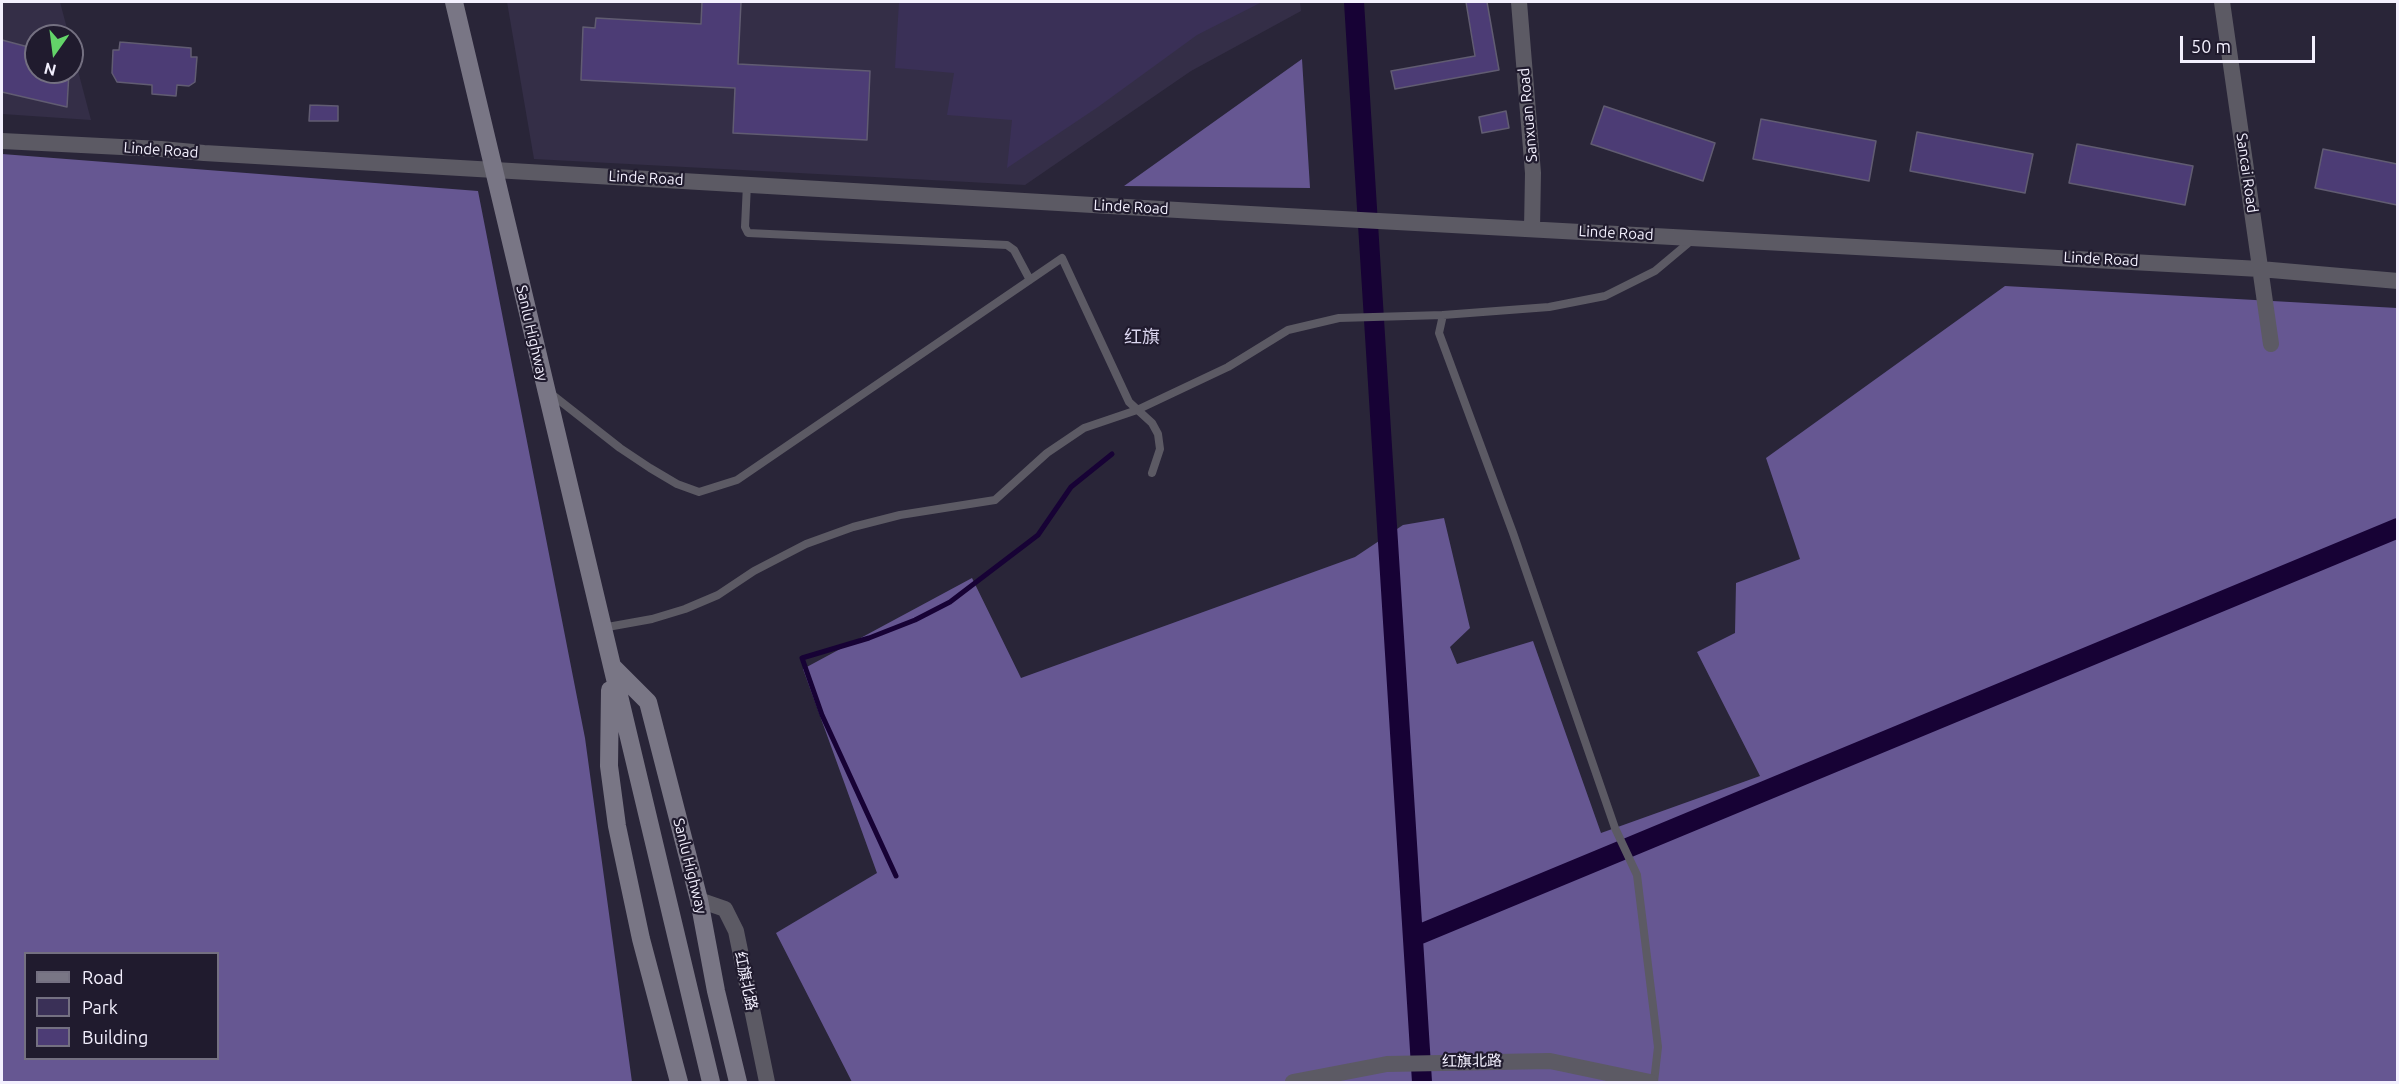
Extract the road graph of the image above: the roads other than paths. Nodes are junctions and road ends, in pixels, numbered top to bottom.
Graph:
1 (454, 2) edge
2 (1519, 2) edge
3 (2222, 2) edge
4 (2, 141) edge
5 (493, 169) junction
6 (747, 184) junction
7 (1532, 229) junction
8 (1695, 237) junction
9 (2260, 268) junction
10 (1030, 280) junction
11 (2397, 281) edge
12 (1443, 315) junction
13 (2271, 344) dead end
14 (545, 390) junction
15 (1137, 410) junction
16 (1152, 473) dead end
17 (602, 628) junction
18 (611, 664) junction
19 (699, 900) junction
20 (680, 1083) edge
21 (711, 1083) edge
22 (738, 1083) edge
23 (767, 1083) edge
24 (1293, 1083) edge
25 (1652, 1083) edge

1 - 5 main road, Sanlu Highway
2 - 7 street, Sanxuan Road
3 - 9 street, Sancai Road
4 - 5 street, Linde Road
5 - 6 street, Linde Road
5 - 14 main road, Sanlu Highway
6 - 7 street, Linde Road
6 - 10 lane
7 - 8 street, Linde Road
8 - 9 street, Linde Road
8 - 12 lane
9 - 11 street, Linde Road
9 - 13 street, Sancai Road
10 - 14 lane
10 - 15 lane
12 - 15 lane
12 - 25 lane
14 - 17 main road, Sanlu Highway
15 - 16 lane
15 - 17 lane
17 - 18 main road, Sanlu Highway
18 - 19 main road, Sanlu Highway
18 - 20 main road, Sanlu Highway
18 - 21 main road, Sanlu Highway
19 - 22 main road, Sanlu Highway
19 - 23 street, 红旗北路
24 - 25 street, 红旗北路

